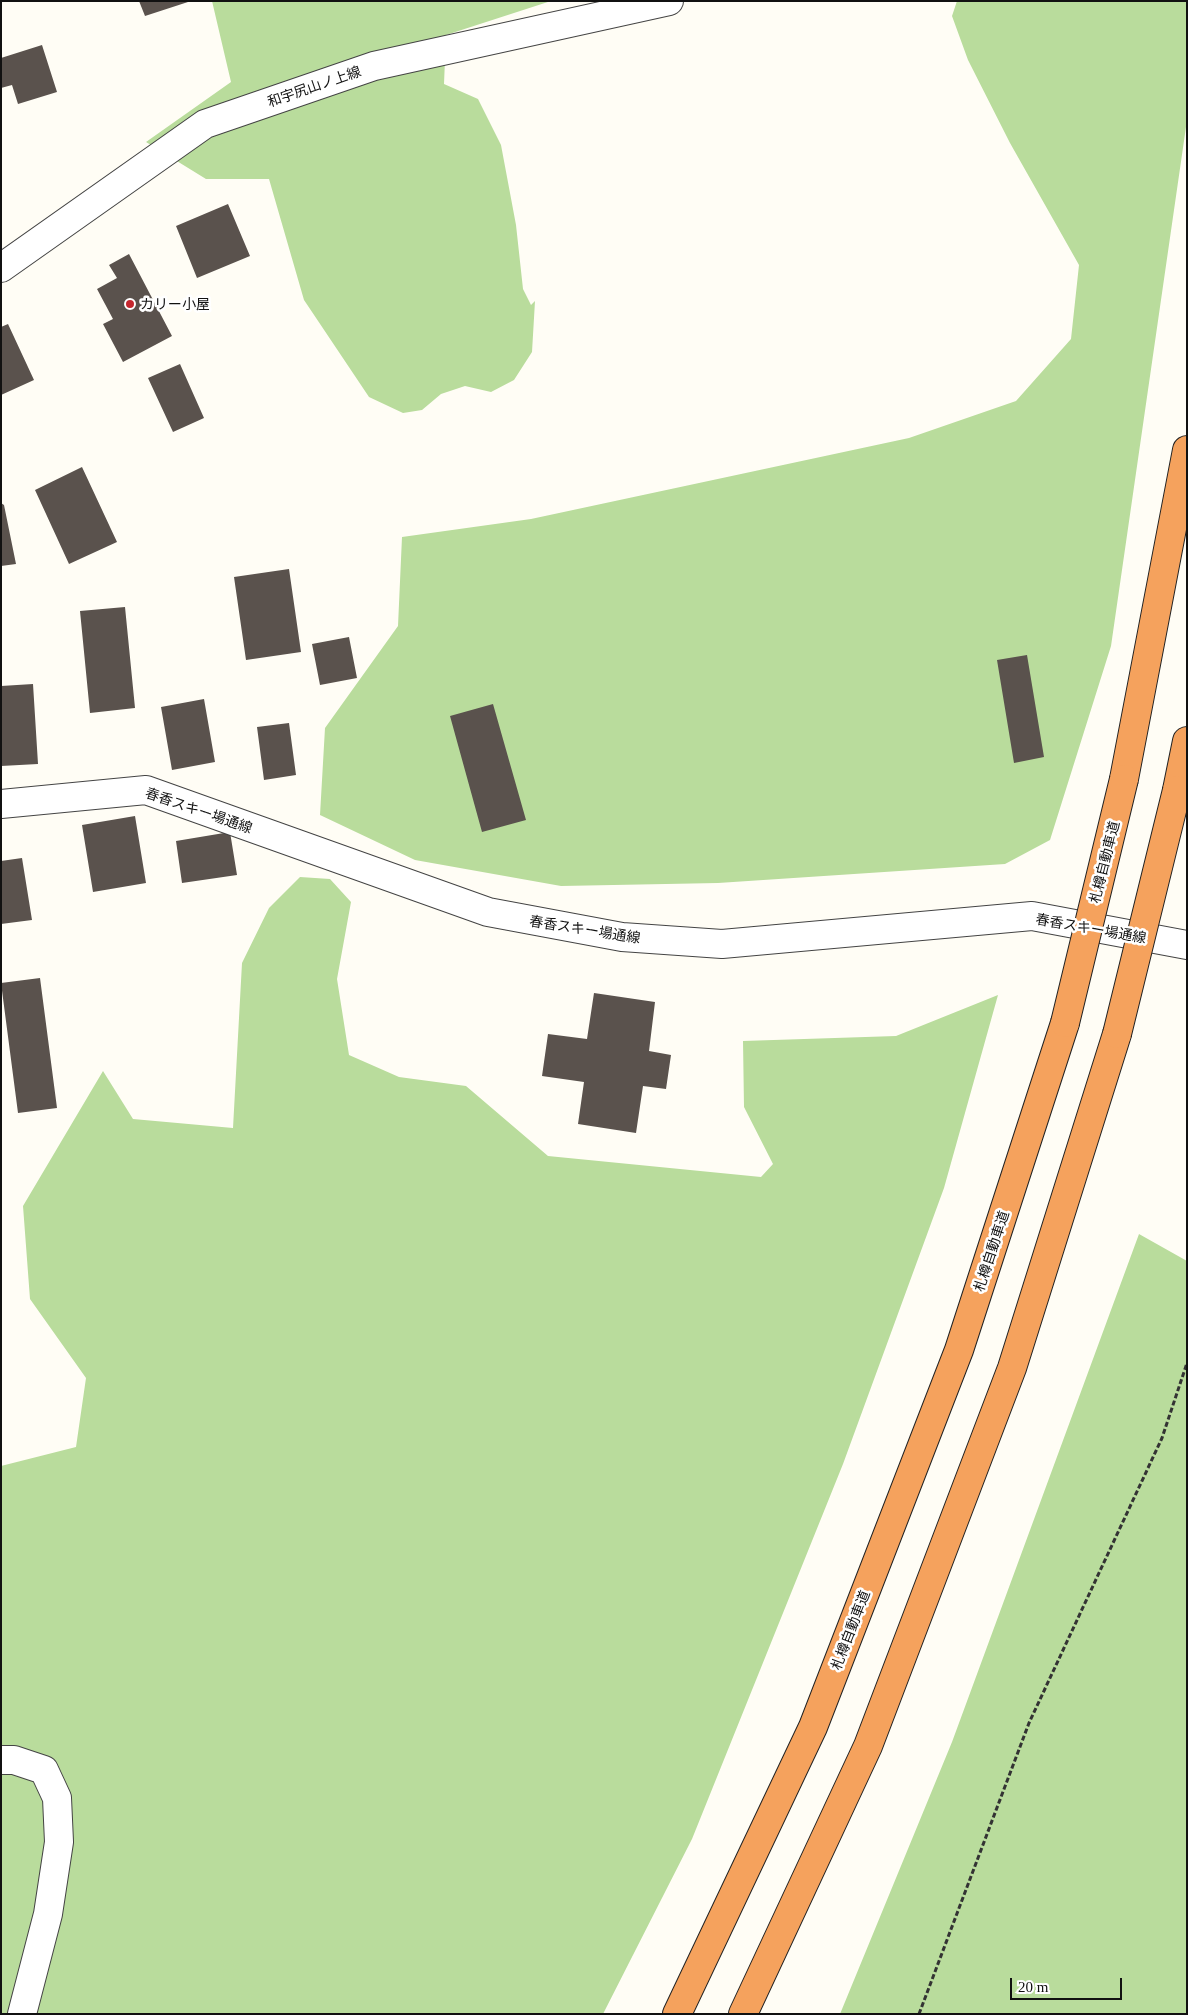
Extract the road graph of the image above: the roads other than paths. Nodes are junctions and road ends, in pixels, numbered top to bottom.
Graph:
1 (669, 1) edge
2 (1, 268) edge
3 (1187, 450) edge
4 (1187, 741) edge
5 (1, 804) edge
6 (1187, 945) edge
7 (1, 1760) edge
8 (22, 2014) edge
9 (677, 2014) edge
10 (742, 2014) edge

1 - 2 street, 和宇尻山ノ上線
3 - 9 highway, 札樽自動車道, bridge
4 - 10 highway, bridge
5 - 6 street, 春香スキー場通線
7 - 8 street

